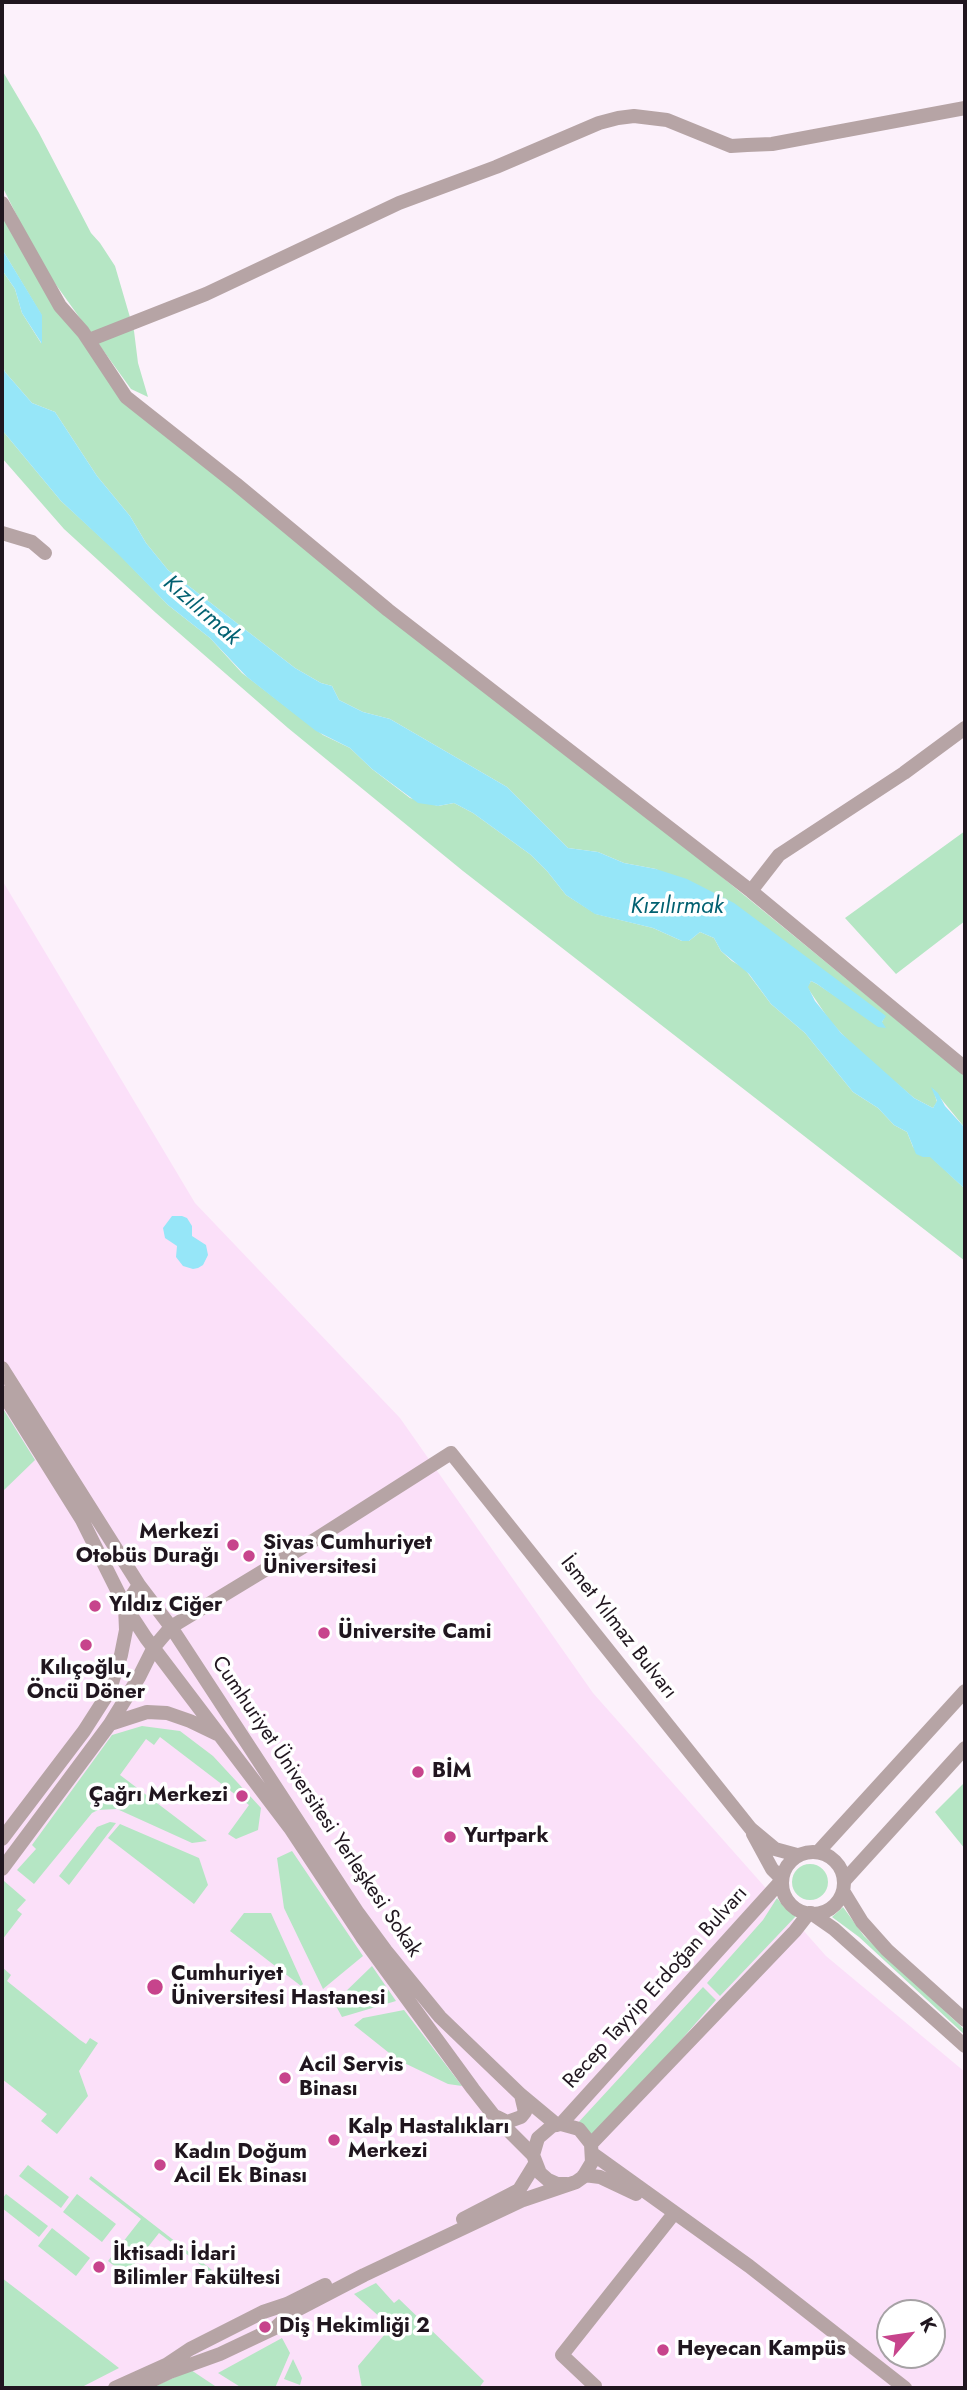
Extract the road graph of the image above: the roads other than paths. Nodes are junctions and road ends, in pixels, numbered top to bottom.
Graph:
1 (965, 108) edge
2 (2, 203) edge
3 (89, 340) junction
4 (2, 533) edge
5 (45, 553) dead end
6 (965, 728) edge
7 (751, 891) junction
8 (965, 1068) edge
9 (2, 1368) edge
10 (2, 1392) edge
11 (139, 1585) junction
12 (125, 1606) junction
13 (171, 1627) junction
14 (154, 1647) junction
15 (965, 1691) edge
16 (110, 1724) junction
17 (221, 1736) junction
18 (965, 1748) edge
19 (751, 1829) junction
20 (2, 1839) edge
21 (818, 1852) junction
22 (797, 1856) junction
23 (2, 1869) edge
24 (782, 1880) junction
25 (843, 1886) junction
26 (810, 1913) junction
27 (965, 2020) edge
28 (965, 2046) edge
29 (521, 2095) junction
30 (495, 2117) junction
31 (559, 2125) junction
32 (592, 2149) junction
33 (534, 2160) junction
34 (584, 2175) junction
35 (567, 2184) junction
36 (672, 2216) junction
37 (695, 2227) junction
38 (115, 2388) edge
39 (136, 2388) edge
40 (592, 2388) edge
41 (905, 2388) edge

1 - 3 street
2 - 3 street
3 - 7 street
4 - 5 street
6 - 7 street
7 - 8 street
9 - 11 street, Cumhuriyet Üniversitesi Yerleşkesi Sokak
10 - 12 street, Cumhuriyet Üniversitesi Yerleşkesi Sokak
11 - 12 street
11 - 13 street, Cumhuriyet Üniversitesi Yerleşkesi Sokak
12 - 14 street, Cumhuriyet Üniversitesi Yerleşkesi Sokak
12 - 20 street, Cumhuriyet Üniversitesi Yerleşkesi Sokak
13 - 14 street
13 - 19 street, İsmet Yılmaz Bulvarı
13 - 29 street, Cumhuriyet Üniversitesi Yerleşkesi Sokak
14 - 16 street
14 - 17 street, Cumhuriyet Üniversitesi Yerleşkesi Sokak
15 - 21 street
16 - 17 street, Cumhuriyet Üniversitesi Yerleşkesi Sokak
16 - 23 street
17 - 30 street, Cumhuriyet Üniversitesi Yerleşkesi Sokak
18 - 25 street
19 - 22 street, İsmet Yılmaz Bulvarı
19 - 24 street, İsmet Yılmaz Bulvarı
21 - 22 street
21 - 25 street
22 - 24 street
24 - 26 street, İsmet Yılmaz Bulvarı
24 - 31 street, Recep Tayyip Erdoğan Bulvarı
25 - 26 street
25 - 27 street
26 - 28 street, İsmet Yılmaz Bulvarı
26 - 32 street
29 - 30 street
29 - 31 street, Cumhuriyet Üniversitesi Yerleşkesi Sokak
30 - 33 street, Cumhuriyet Üniversitesi Yerleşkesi Sokak
31 - 32 street, Cumhuriyet Üniversitesi Yerleşkesi Sokak
31 - 33 street
32 - 34 street
32 - 37 street, Cumhuriyet Üniversitesi Yerleşkesi Sokak
33 - 35 street, Cumhuriyet Üniversitesi Yerleşkesi Sokak
33 - 38 street
34 - 35 street
34 - 36 street, Cumhuriyet Üniversitesi Yerleşkesi Sokak
35 - 39 street
36 - 37 street, Cumhuriyet Üniversitesi Yerleşkesi Sokak
36 - 40 street
37 - 41 street, Cumhuriyet Üniversitesi Yerleşkesi Sokak

